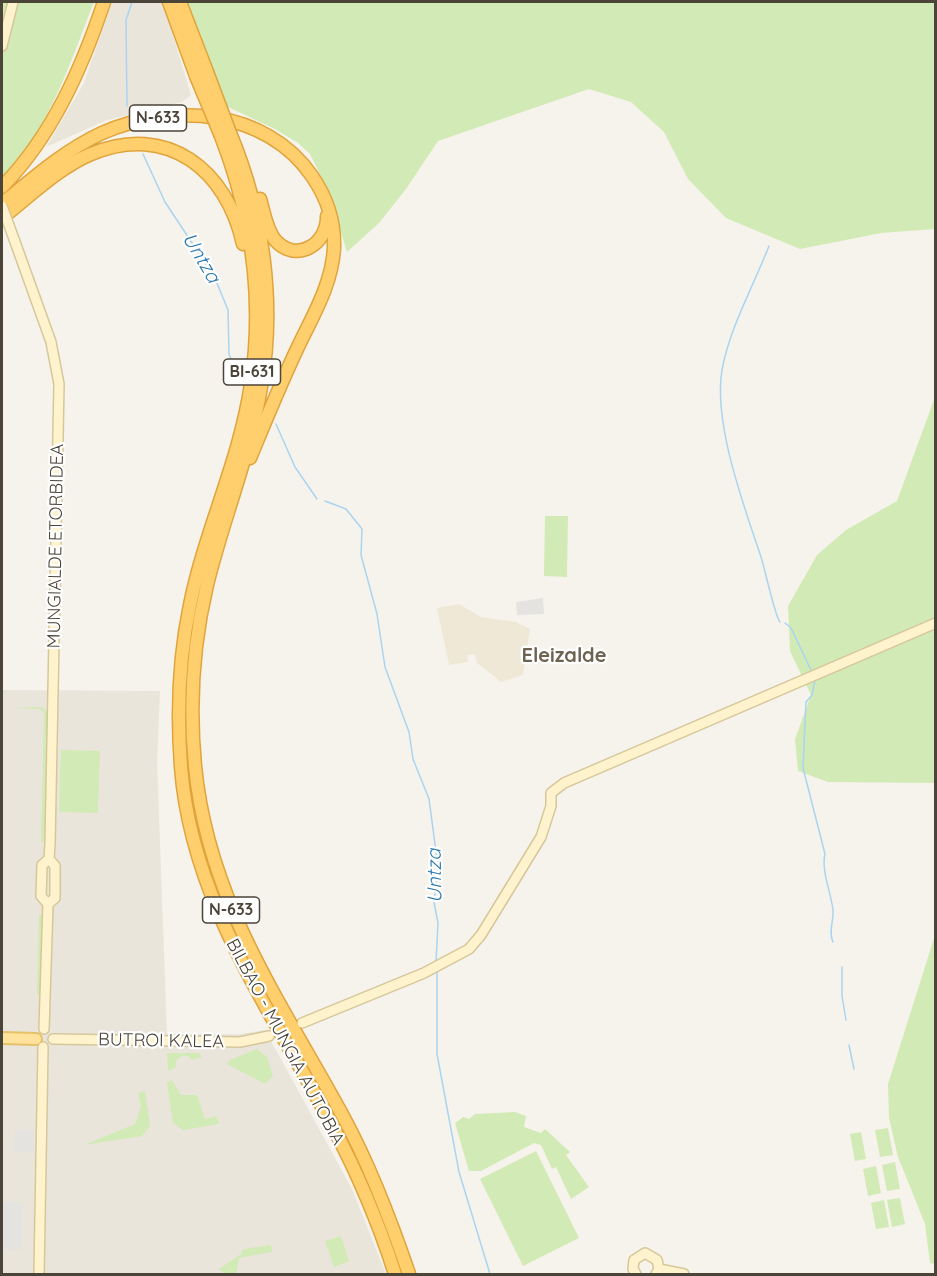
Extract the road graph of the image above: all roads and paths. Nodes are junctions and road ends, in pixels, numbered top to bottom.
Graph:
1 (13, 2) edge
2 (104, 2) edge
3 (169, 2) edge
4 (180, 2) edge
5 (2, 46) edge
6 (201, 74) junction
7 (226, 134) junction
8 (241, 158) junction
9 (316, 181) junction
10 (2, 187) edge
11 (2, 205) edge
12 (2, 218) edge
13 (229, 512) junction
14 (189, 605) junction
15 (936, 623) edge
16 (302, 1023) dead end
17 (44, 1029) junction
18 (269, 1036) dead end
19 (2, 1038) edge
20 (53, 1039) junction
21 (39, 1043) junction
22 (657, 1272) edge
23 (39, 1275) edge
24 (395, 1275) edge
25 (409, 1275) edge
26 (636, 1275) edge
27 (684, 1275) edge

1 - 5 street
2 - 10 highway
3 - 6 highway, BILBAO - MUNGIA AUTOBIA / BI-631
4 - 6 highway, BILBAO - MUNGIA AUTOBIA / BI-631
6 - 7 highway, BILBAO - MUNGIA AUTOBIA / BI-631, bridge
7 - 8 highway, BILBAO - MUNGIA AUTOBIA / BI-631
7 - 14 highway, BILBAO - MUNGIA AUTOBIA / BI-631
8 - 9 highway
8 - 13 highway, BILBAO - MUNGIA AUTOBIA / BI-631
9 - 11 highway, N-633
9 - 13 highway
11 - 17 street, MUNGIALDE ETORBIDEA, bridge
12 - 14 highway, N-633
13 - 25 highway, BILBAO - MUNGIA AUTOBIA / N-633
14 - 24 highway, BILBAO - MUNGIA AUTOBIA / N-633
15 - 16 street
17 - 20 street
17 - 21 street
18 - 20 street, BUTROI KALEA
19 - 21 main road
20 - 21 street
21 - 23 street
22 - 26 street
22 - 27 street

